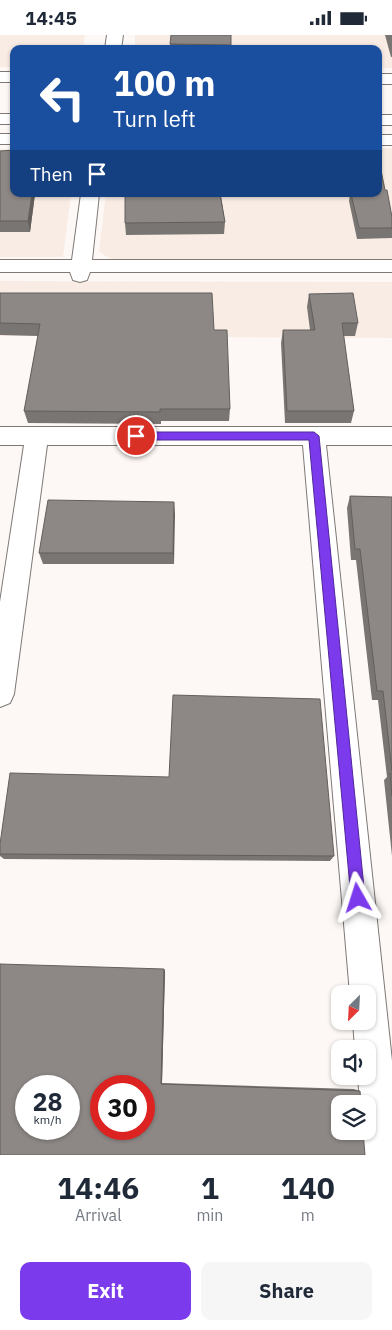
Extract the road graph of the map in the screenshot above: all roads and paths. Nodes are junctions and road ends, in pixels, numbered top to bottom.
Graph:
1 (90, 197) edge
2 (0, 266) edge
3 (392, 266) edge
4 (80, 271) junction
5 (0, 435) edge
6 (37, 436) junction
7 (314, 436) junction
8 (392, 436) edge
9 (0, 694) edge
10 (366, 985) edge
11 (371, 1030) edge
12 (383, 1155) edge

1 - 4 street
2 - 4 street
3 - 4 street
5 - 6 street
6 - 7 street
6 - 9 street
7 - 8 street
7 - 10 street
11 - 12 street

